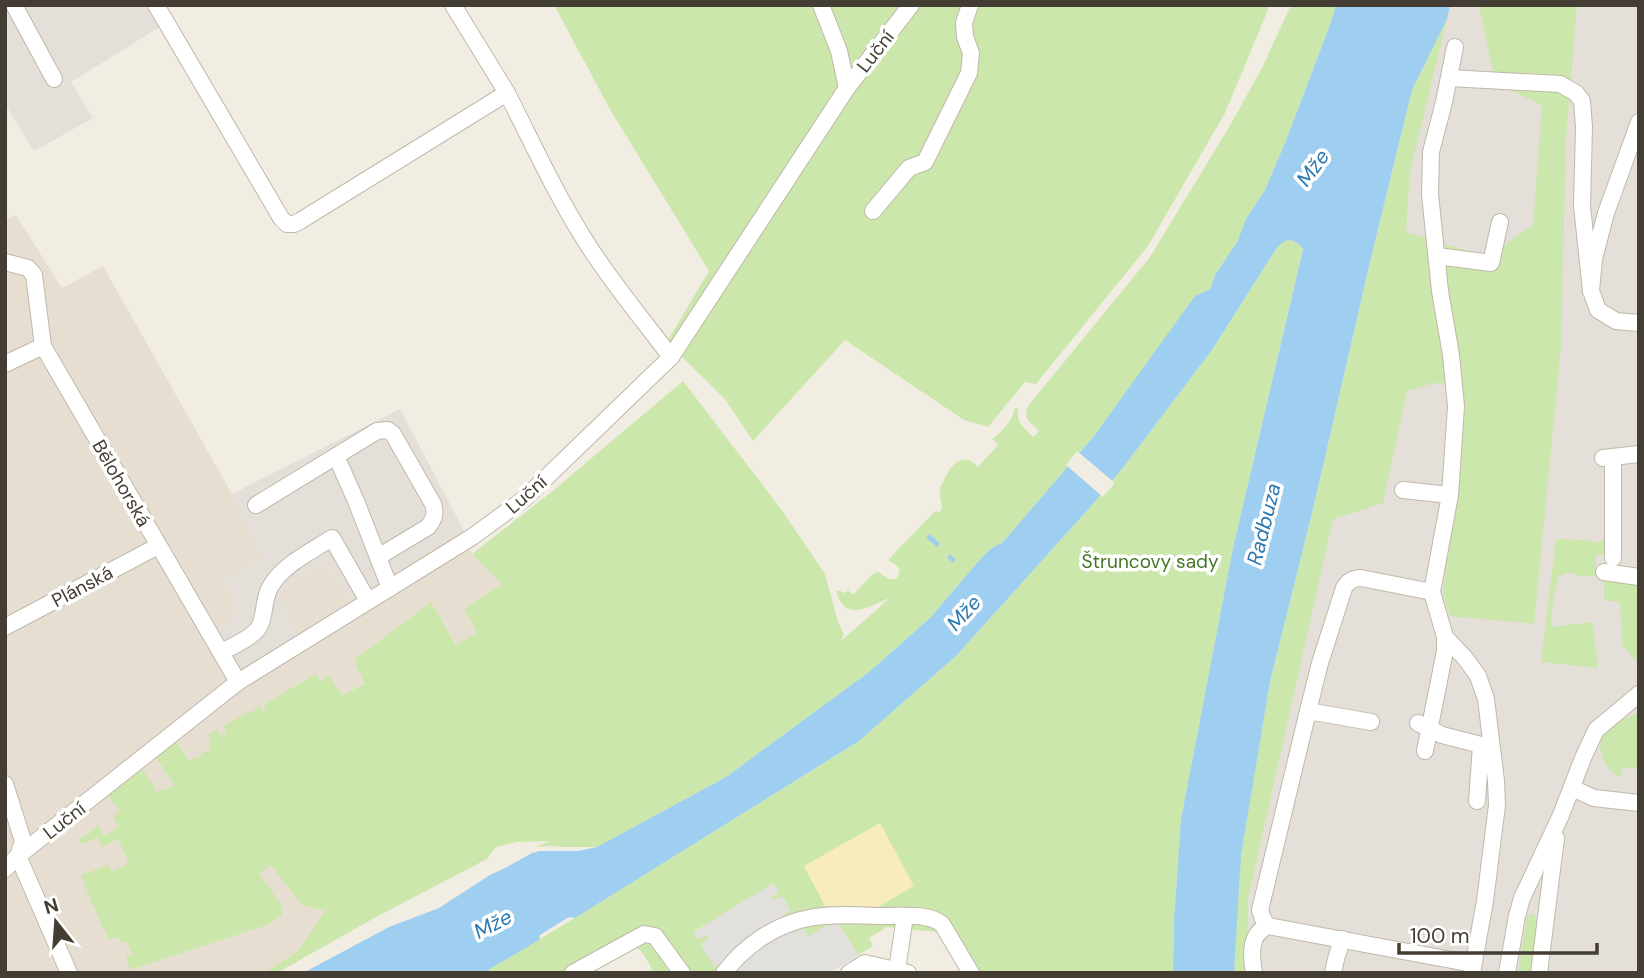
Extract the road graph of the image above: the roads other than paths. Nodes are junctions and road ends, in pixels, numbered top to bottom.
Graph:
1 (14, 5) edge
2 (156, 5) edge
3 (453, 5) edge
4 (821, 5) edge
5 (911, 5) edge
6 (970, 5) edge
7 (1455, 47) dead end
8 (1449, 78) junction
9 (54, 79) dead end
10 (847, 88) junction
11 (508, 93) junction
12 (1639, 121) edge
13 (873, 211) dead end
14 (1500, 222) dead end
15 (1437, 256) junction
16 (5, 262) edge
17 (1591, 291) junction
18 (1639, 323) edge
19 (43, 345) junction
20 (671, 357) junction
21 (5, 364) edge
22 (1639, 454) edge
23 (336, 456) junction
24 (1403, 490) dead end
25 (1450, 495) junction
26 (256, 505) dead end
27 (158, 546) junction
28 (378, 557) junction
29 (1639, 577) edge
30 (390, 587) junction
31 (1432, 592) junction
32 (368, 601) junction
33 (5, 627) edge
34 (1445, 637) junction
35 (221, 652) junction
36 (238, 681) junction
37 (1639, 694) edge
38 (1639, 708) edge
39 (1308, 711) junction
40 (1614, 715) junction
41 (1371, 722) dead end
42 (1424, 726) junction
43 (1425, 751) dead end
44 (5, 784) edge
45 (1572, 788) junction
46 (1477, 801) dead end
47 (1639, 803) edge
48 (1561, 815) junction
49 (18, 856) junction
50 (5, 869) edge
51 (905, 916) junction
52 (1268, 926) junction
53 (1342, 939) junction
54 (1541, 965) edge
55 (1473, 969) edge
56 (902, 971) edge
57 (69, 973) edge
58 (573, 973) edge
59 (682, 973) edge
60 (724, 973) edge
61 (849, 973) edge
62 (971, 973) edge
63 (1254, 973) edge
64 (1334, 973) edge
65 (1507, 973) edge

1 - 9 street
2 - 11 street
3 - 11 street
4 - 10 street
5 - 10 street, Luční
6 - 13 street
7 - 8 street
8 - 15 street
8 - 17 street
10 - 20 street, Luční
11 - 20 street
12 - 17 street
14 - 15 street
15 - 25 street
16 - 19 street, Bělohorská
17 - 18 street
19 - 21 street
19 - 27 street, Bělohorská
20 - 30 street, Luční
22 - 29 street
23 - 26 street
23 - 28 street
23 - 28 street
24 - 25 street
25 - 31 street
27 - 33 street, Plánská
27 - 35 street, Bělohorská
28 - 30 street
30 - 32 street, Luční
31 - 34 street
31 - 39 street
32 - 35 street
32 - 36 street, Luční
34 - 42 street
34 - 55 street
35 - 36 street, Bělohorská
36 - 49 street, Luční
37 - 40 street
38 - 40 street
39 - 41 street
39 - 52 street
40 - 45 street
42 - 43 street
42 - 46 street
44 - 49 street
45 - 47 street
45 - 48 street
48 - 54 street
48 - 65 street
49 - 50 street, Luční
49 - 57 street
51 - 56 street
51 - 60 street
51 - 62 street
52 - 53 street
52 - 63 street
53 - 55 street
53 - 64 street
56 - 61 street
58 - 59 street

